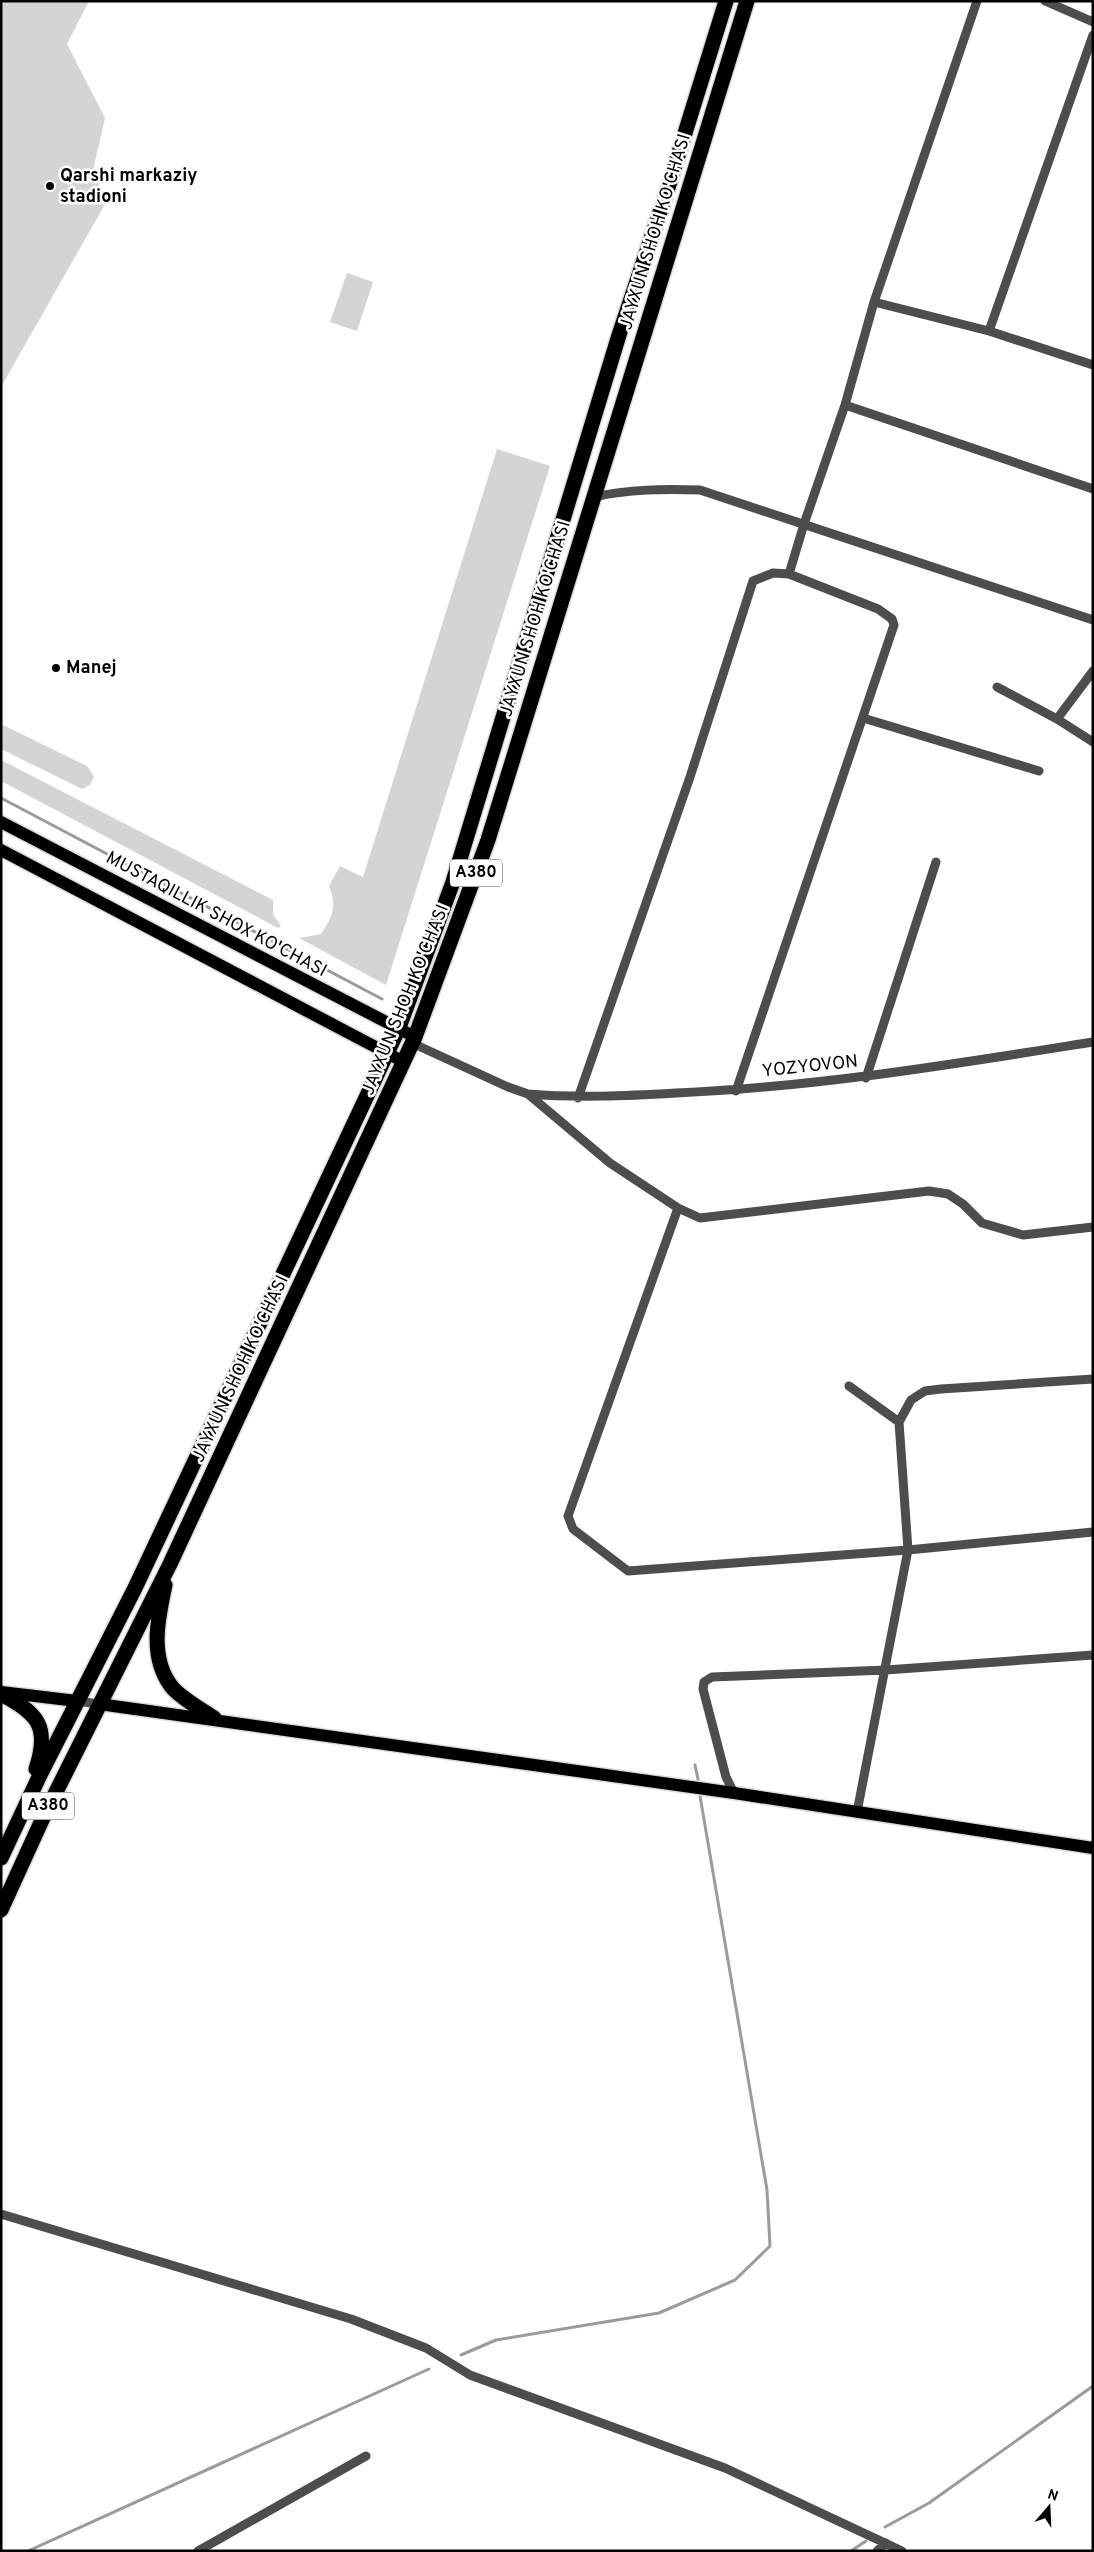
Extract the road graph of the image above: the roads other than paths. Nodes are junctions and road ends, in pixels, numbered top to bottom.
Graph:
1 (726, 1) edge
2 (977, 1) edge
3 (1045, 1) edge
4 (744, 2) edge
5 (1093, 22) edge
6 (1093, 35) edge
7 (874, 302) junction
8 (989, 331) junction
9 (1093, 365) edge
10 (845, 405) junction
11 (1093, 489) edge
12 (594, 497) junction
13 (804, 524) junction
14 (789, 574) junction
15 (1093, 620) edge
16 (1093, 671) edge
17 (997, 687) dead end
18 (863, 718) junction
19 (1057, 719) junction
20 (1093, 742) edge
21 (1039, 771) dead end
22 (1, 822) edge
23 (1, 850) edge
24 (936, 862) dead end
25 (398, 1030) junction
26 (414, 1040) junction
27 (1093, 1042) edge
28 (387, 1054) junction
29 (404, 1062) junction
30 (866, 1078) junction
31 (736, 1091) junction
32 (528, 1094) junction
33 (578, 1098) junction
34 (678, 1208) junction
35 (1093, 1227) edge
36 (1093, 1379) edge
37 (849, 1386) dead end
38 (899, 1422) junction
39 (1093, 1532) edge
40 (908, 1550) junction
41 (170, 1564) junction
42 (1093, 1655) edge
43 (886, 1670) junction
44 (1, 1693) edge
45 (77, 1701) junction
46 (99, 1704) junction
47 (214, 1718) junction
48 (734, 1793) junction
49 (857, 1812) junction
50 (21, 1814) junction
51 (1093, 1848) edge
52 (1, 1858) edge
53 (1, 1910) edge
54 (1, 2214) edge
55 (366, 2456) dead end
56 (886, 2543) junction
57 (198, 2551) edge
58 (877, 2551) edge
59 (902, 2551) edge

1 - 25 highway, JAYXUN SHOH KO'CHASI / A380
2 - 7 street
3 - 5 street
4 - 12 highway, JAYXUN SHOH KO'CHASI / A380
6 - 8 street
7 - 8 street
7 - 10 street
8 - 9 street
10 - 11 street
10 - 13 street
12 - 13 street
12 - 26 highway, JAYXUN SHOH KO'CHASI / A380
13 - 14 street
13 - 15 street
14 - 18 street
14 - 33 street
16 - 19 street
17 - 19 street
18 - 21 street
18 - 31 street
19 - 20 street
22 - 25 main road, MUSTAQILLIK SHOX KO'CHASI
23 - 28 main road
24 - 30 street
25 - 26 main road, MUSTAQILLIK SHOX KO'CHASI
25 - 28 highway, JAYXUN SHOH KO'CHASI / A380
26 - 29 highway, JAYXUN SHOH KO'CHASI / A380
26 - 32 street
27 - 30 street, YOZYOVON
28 - 29 main road
28 - 45 highway, JAYXUN SHOH KO'CHASI / A380
29 - 41 highway, JAYXUN SHOH KO'CHASI / A380
30 - 31 street, YOZYOVON
31 - 33 street, YOZYOVON
32 - 33 street, YOZYOVON
32 - 34 street
34 - 35 street
34 - 40 street
36 - 38 street
37 - 38 street
38 - 40 street
39 - 40 street
40 - 43 street
41 - 46 highway, JAYXUN SHOH KO'CHASI / A380
41 - 47 highway
42 - 43 street
43 - 48 street
43 - 49 street
44 - 45 main road
44 - 50 highway
45 - 46 street
45 - 50 highway, JAYXUN SHOH KO'CHASI / A380
46 - 47 main road
46 - 53 highway, JAYXUN SHOH KO'CHASI / A380
47 - 48 main road
48 - 49 main road
49 - 51 main road
50 - 52 highway, JAYXUN SHOH KO'CHASI / A380
54 - 56 street
55 - 57 street
56 - 58 street
56 - 59 street

